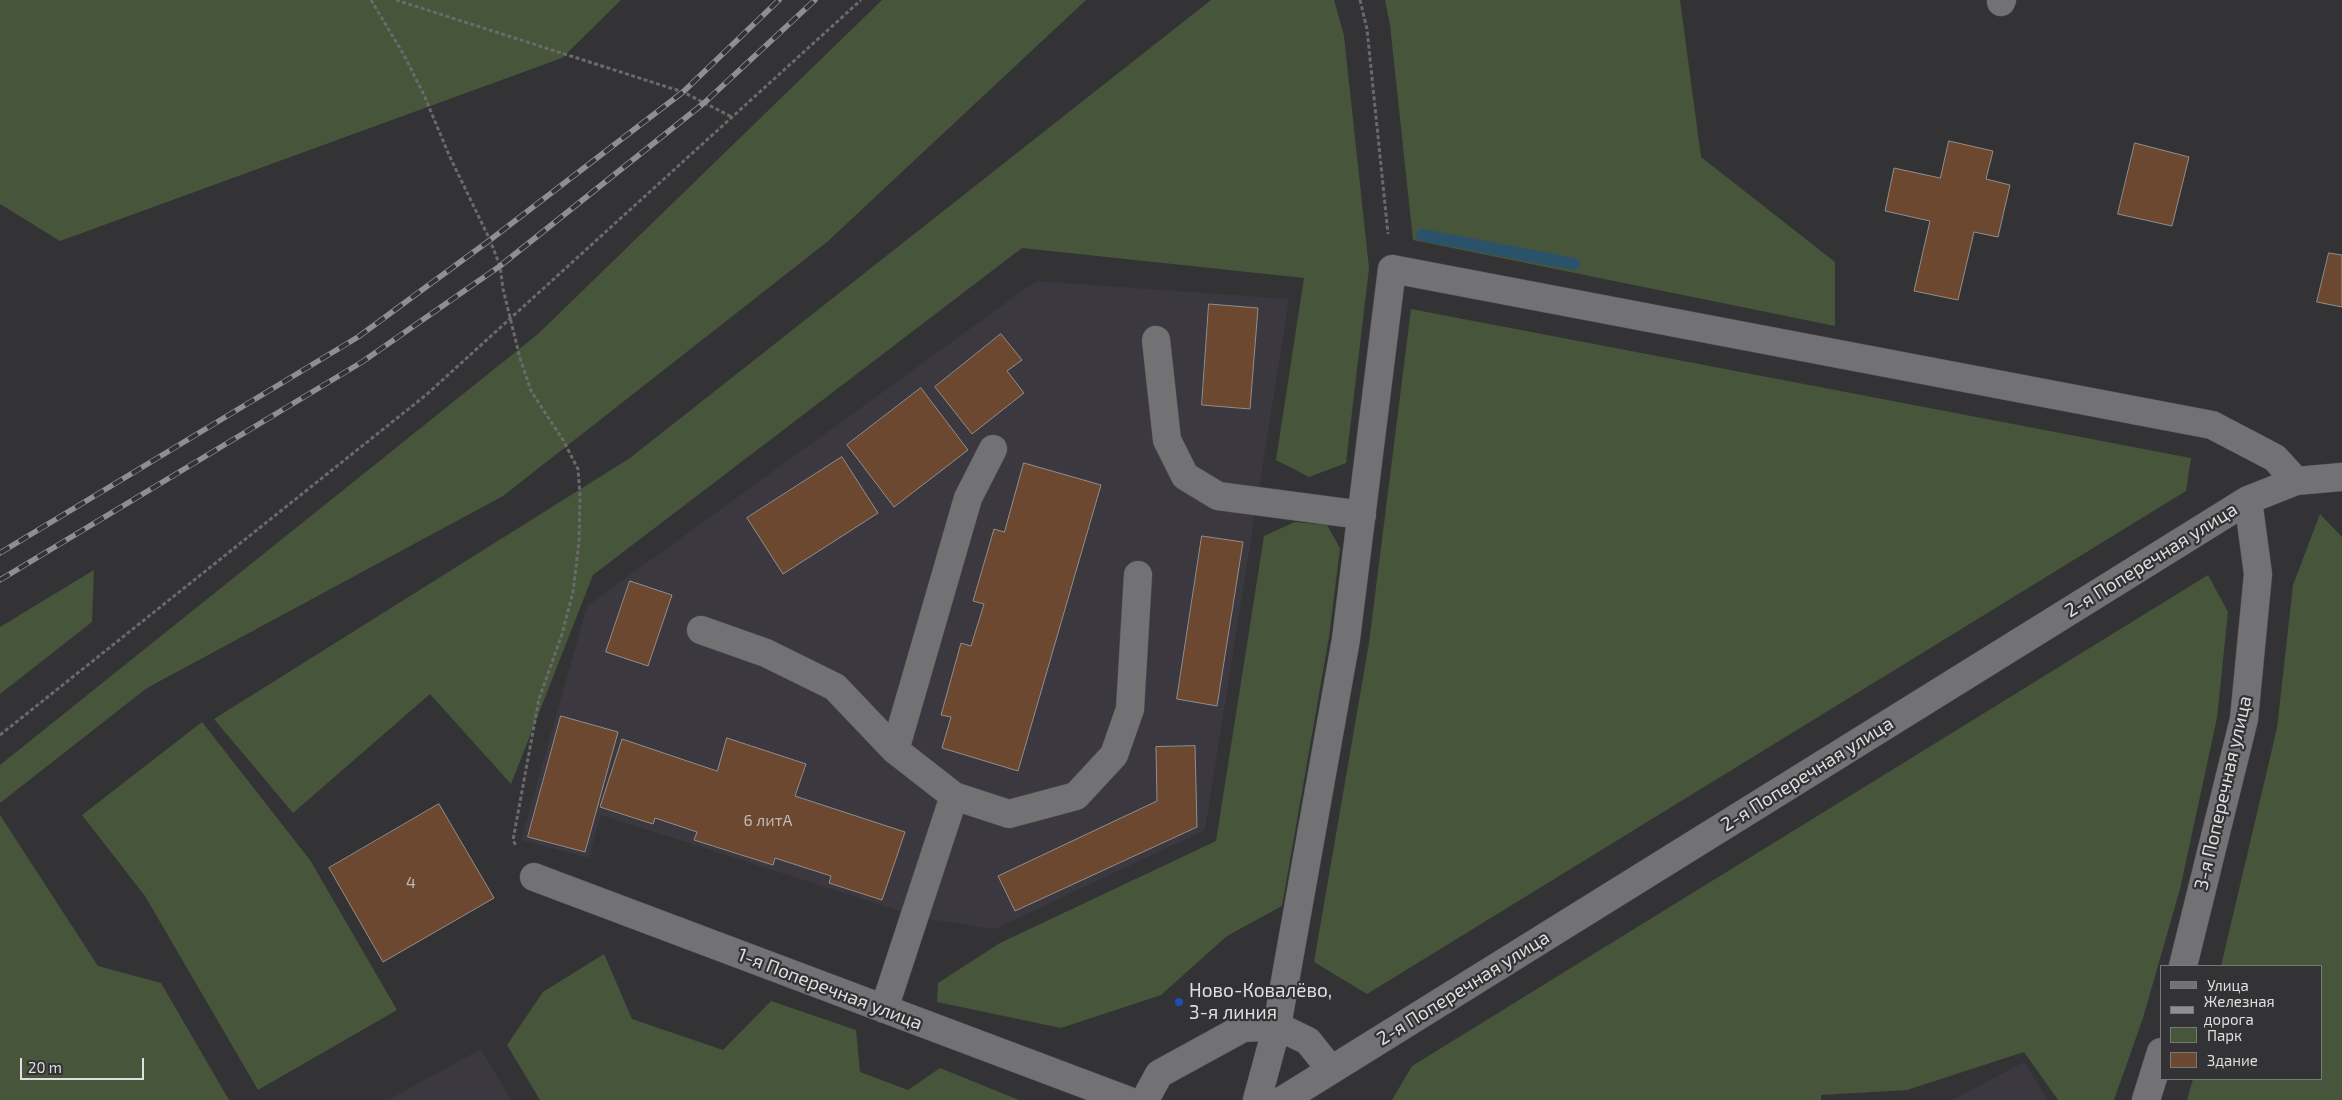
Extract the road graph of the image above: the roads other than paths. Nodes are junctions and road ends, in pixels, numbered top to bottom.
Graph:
1 (1156, 340) dead end
2 (993, 449) dead end
3 (2342, 477) edge
4 (2296, 481) junction
5 (2248, 500) junction
6 (1362, 515) junction
7 (1138, 575) dead end
8 (701, 630) dead end
9 (895, 750) junction
10 (954, 796) junction
11 (534, 877) road end
12 (2183, 965) edge
13 (884, 1009) junction
14 (1277, 1026) junction
15 (2160, 1055) edge
16 (1331, 1070) junction
17 (1127, 1100) edge
18 (1145, 1100) edge
19 (1257, 1100) edge
20 (1283, 1100) edge
21 (2146, 1100) edge

1 - 6 street
2 - 9 street
3 - 4 street, 2-я Поперечная улица
4 - 5 street, 2-я Поперечная улица
4 - 6 street
5 - 12 street, 3-я Поперечная улица
5 - 16 street, 2-я Поперечная улица
6 - 14 street
7 - 10 street
8 - 9 street
9 - 10 street
10 - 13 street
11 - 13 street, 1-я Поперечная улица
13 - 17 street, 1-я Поперечная улица
14 - 16 street
14 - 18 street
14 - 19 street
15 - 21 street
16 - 20 street, 2-я Поперечная улица

